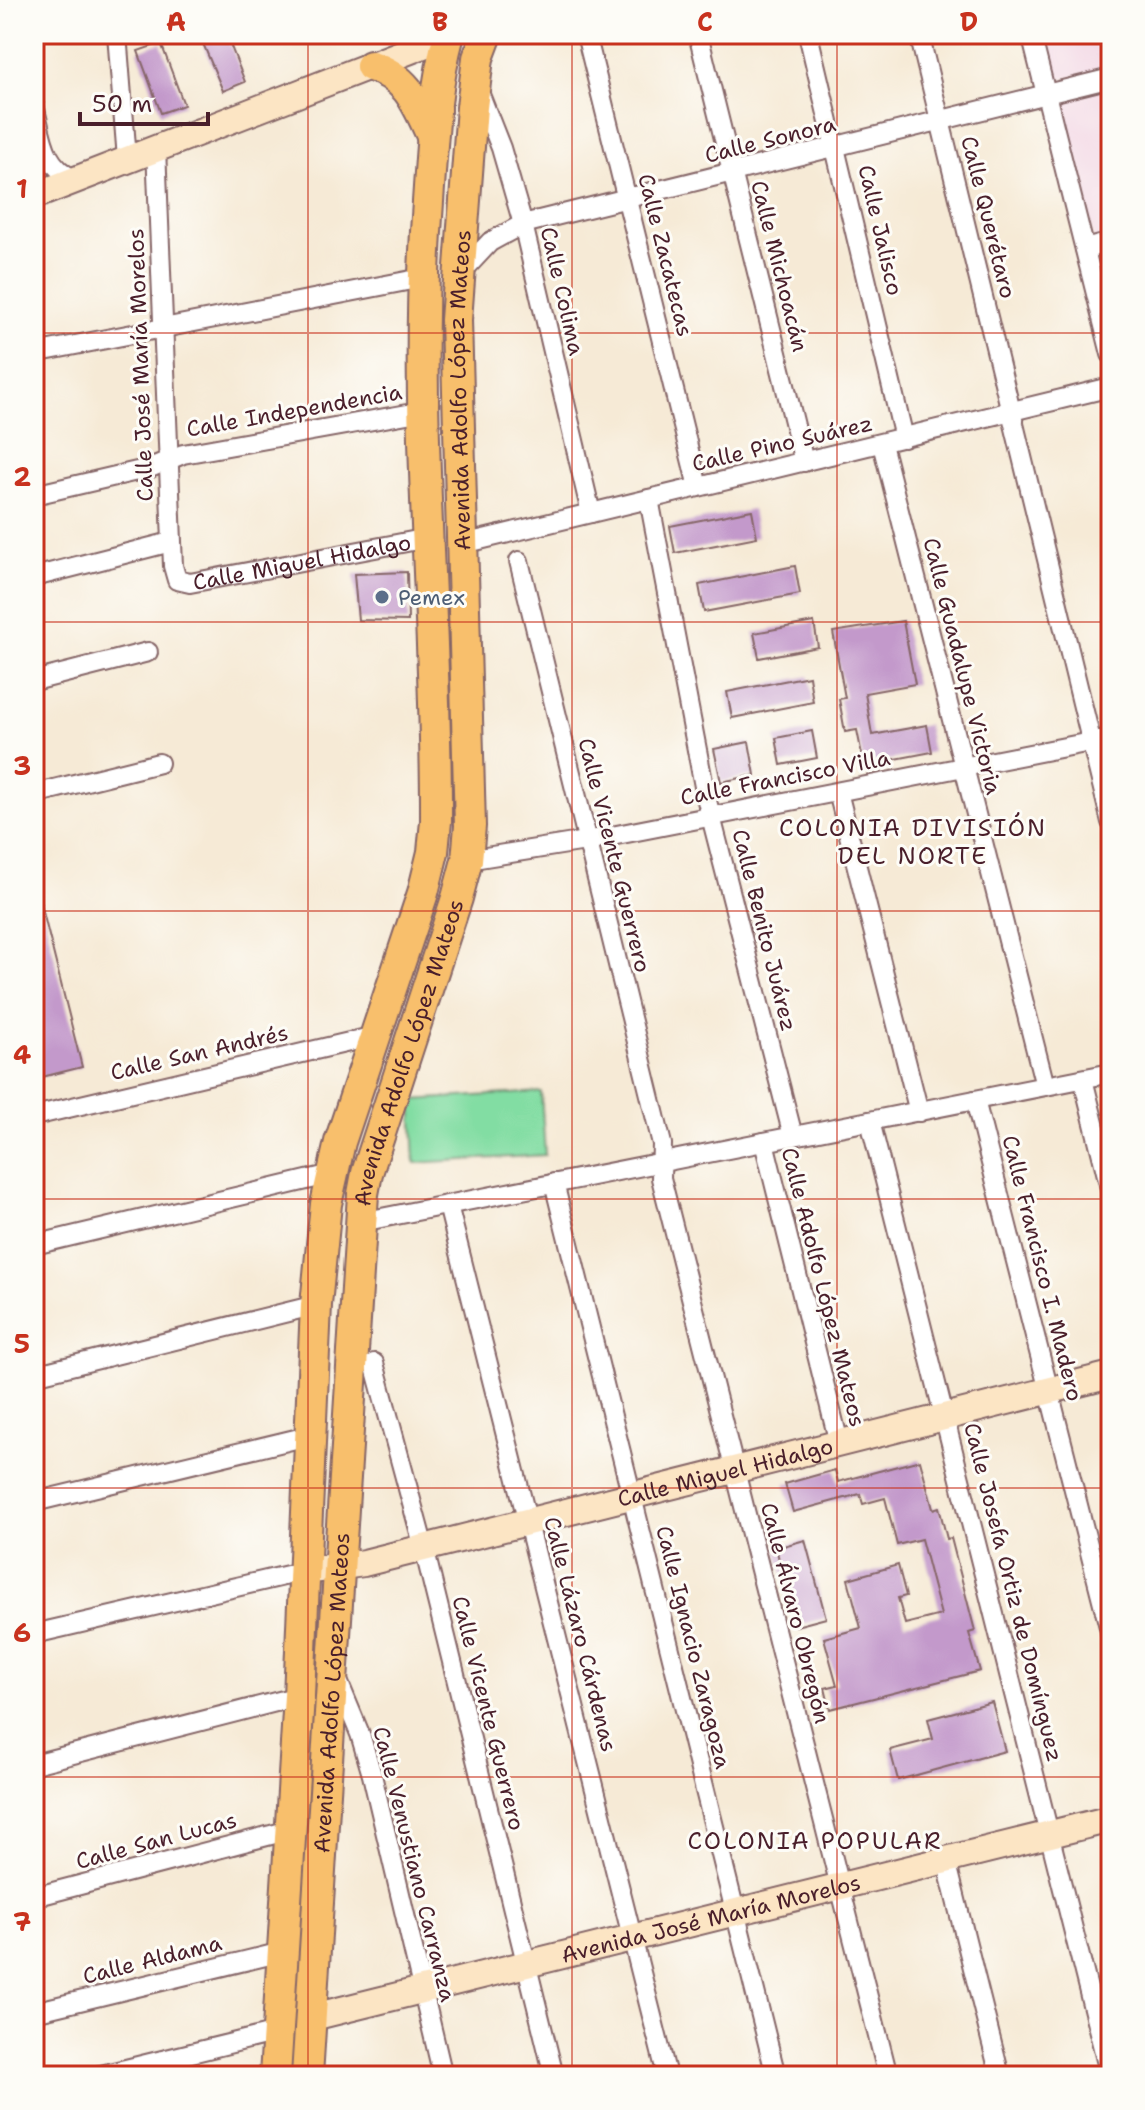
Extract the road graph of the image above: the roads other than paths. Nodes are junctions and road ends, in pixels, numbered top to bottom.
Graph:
1 (117, 34) edge
2 (450, 34) edge
3 (487, 34) edge
4 (586, 34) edge
5 (698, 34) edge
6 (808, 34) edge
7 (919, 34) edge
8 (1031, 34) edge
9 (371, 66) junction
10 (1111, 78) edge
11 (475, 84) junction
12 (1046, 94) junction
13 (34, 105) edge
14 (941, 120) junction
15 (432, 136) junction
16 (837, 147) junction
17 (156, 148) junction
18 (127, 159) junction
19 (732, 174) junction
20 (74, 179) junction
21 (34, 196) edge
22 (628, 199) junction
23 (523, 224) junction
24 (1111, 242) edge
25 (1085, 249) junction
26 (458, 277) junction
27 (422, 278) junction
28 (163, 329) junction
29 (34, 353) edge
30 (1111, 354) edge
31 (1111, 387) edge
32 (424, 411) junction
33 (1011, 411) junction
34 (904, 438) junction
35 (882, 444) junction
36 (462, 458) junction
37 (167, 461) junction
38 (423, 461) junction
39 (804, 462) junction
40 (698, 487) junction
41 (34, 495) edge
42 (649, 499) junction
43 (591, 513) junction
44 (428, 538) junction
45 (171, 542) junction
46 (463, 544) junction
47 (519, 561) dead end
48 (34, 577) edge
49 (177, 580) joint
50 (148, 652) dead end
51 (34, 681) edge
52 (1111, 738) edge
53 (1090, 742) junction
54 (159, 763) dead end
55 (964, 766) junction
56 (838, 792) junction
57 (34, 794) edge
58 (710, 815) junction
59 (1111, 822) edge
60 (586, 841) junction
61 (467, 860) junction
62 (375, 1036) junction
63 (1111, 1073) edge
64 (1083, 1079) junction
65 (1045, 1086) junction
66 (975, 1100) junction
67 (919, 1112) junction
68 (34, 1116) edge
69 (870, 1121) junction
70 (793, 1136) junction
71 (764, 1142) junction
72 (662, 1161) junction
73 (332, 1174) junction
74 (554, 1183) junction
75 (1111, 1192) edge
76 (448, 1205) junction
77 (361, 1222) junction
78 (34, 1245) edge
79 (316, 1305) junction
80 (374, 1363) dead end
81 (34, 1375) edge
82 (1111, 1375) edge
83 (1050, 1391) junction
84 (945, 1416) junction
85 (312, 1435) junction
86 (839, 1443) junction
87 (735, 1469) junction
88 (632, 1494) junction
89 (34, 1502) edge
90 (529, 1521) junction
91 (424, 1548) junction
92 (339, 1567) junction
93 (305, 1571) junction
94 (34, 1634) edge
95 (1111, 1635) edge
96 (332, 1666) junction
97 (299, 1696) junction
98 (34, 1764) edge
99 (1111, 1819) edge
100 (290, 1830) junction
101 (1050, 1834) junction
102 (946, 1860) junction
103 (839, 1886) junction
104 (34, 1897) edge
105 (734, 1912) junction
106 (632, 1938) junction
107 (282, 1952) junction
108 (526, 1964) junction
109 (421, 1991) junction
110 (34, 2012) edge
111 (309, 2018) junction
112 (277, 2032) junction
113 (312, 2071) edge
114 (97, 2076) edge
115 (275, 2076) edge
116 (443, 2076) edge
117 (554, 2076) edge
118 (667, 2076) edge
119 (776, 2076) edge
120 (888, 2076) edge
121 (1000, 2076) edge
122 (1110, 2076) edge

1 - 18 street
2 - 9 street
2 - 15 main road, Avenida Adolfo López Mateos
3 - 11 main road, Avenida Adolfo López Mateos
4 - 22 street, Calle Zacatecas
5 - 19 street, Calle Michoacán
6 - 16 street, Calle Jalisco
7 - 14 street, Calle Querétaro
8 - 12 street
9 - 15 main road
9 - 17 street
10 - 12 street, Calle Sonora
11 - 23 street, Calle Colima
11 - 26 main road, Avenida Adolfo López Mateos
12 - 14 street, Calle Sonora
12 - 25 street
13 - 20 street
14 - 16 street, Calle Sonora
14 - 33 street, Calle Querétaro
15 - 27 main road, Avenida Adolfo López Mateos
16 - 19 street, Calle Sonora
16 - 34 street, Calle Jalisco
17 - 18 street
17 - 28 street, Calle José María Morelos
18 - 20 street
19 - 22 street, Calle Sonora
19 - 39 street, Calle Michoacán
20 - 21 street
22 - 23 street, Calle Sonora
22 - 40 street, Calle Zacatecas
23 - 26 street, Calle Sonora
23 - 43 street, Calle Colima
24 - 25 street
25 - 30 street
26 - 36 main road, Avenida Adolfo López Mateos
27 - 28 street
27 - 32 main road, Avenida Adolfo López Mateos
28 - 29 street
28 - 37 street, Calle José María Morelos
31 - 33 street, Calle Pino Suárez
32 - 37 street, Calle Independencia
32 - 38 main road, Avenida Adolfo López Mateos
33 - 34 street, Calle Pino Suárez
33 - 53 street
34 - 35 street, Calle Pino Suárez
35 - 39 street, Calle Pino Suárez
35 - 55 street, Calle Guadalupe Victoria
36 - 38 main road
36 - 46 main road, Avenida Adolfo López Mateos
37 - 41 street, Calle Independencia
37 - 45 street, Calle José María Morelos
38 - 44 main road, Avenida Adolfo López Mateos
39 - 40 street, Calle Pino Suárez
40 - 42 street, Calle Pino Suárez
42 - 43 street, Calle Pino Suárez
42 - 58 street, Calle Benito Juárez
43 - 46 street, Calle Pino Suárez
44 - 49 street, Calle Miguel Hidalgo
44 - 62 main road, Avenida Adolfo López Mateos
45 - 48 street, Calle Miguel Hidalgo
45 - 49 street, Calle José María Morelos
46 - 61 main road, Avenida Adolfo López Mateos
47 - 60 street, Calle Vicente Guerrero
50 - 51 street
52 - 53 street, Calle Francisco Villa
53 - 55 street, Calle Francisco Villa
53 - 59 street
54 - 57 street
55 - 56 street, Calle Francisco Villa
55 - 65 street, Calle Guadalupe Victoria
56 - 58 street, Calle Francisco Villa
56 - 67 street
58 - 60 street, Calle Francisco Villa
58 - 70 street, Calle Benito Juárez
60 - 61 street, Calle Francisco Villa
60 - 72 street, Calle Vicente Guerrero
61 - 77 main road, Avenida Adolfo López Mateos
62 - 68 street, Calle San Andrés
62 - 73 main road, Avenida Adolfo López Mateos
63 - 64 street
64 - 65 street
64 - 75 street
65 - 66 street
66 - 67 street
66 - 83 street, Calle Francisco I. Madero
67 - 69 street
69 - 70 street
69 - 84 street, Calle Josefa Ortiz de Domínguez
70 - 71 street
71 - 72 street
71 - 86 street, Calle Adolfo López Mateos
72 - 74 street
72 - 87 street, Calle Álvaro Obregón
73 - 78 street
73 - 79 main road, Avenida Adolfo López Mateos
74 - 76 street
74 - 88 street, Calle Ignacio Zaragoza
76 - 77 street
76 - 90 street, Calle Lázaro Cárdenas
77 - 92 main road, Avenida Adolfo López Mateos
79 - 81 street
79 - 85 main road, Avenida Adolfo López Mateos
80 - 91 street, Calle Vicente Guerrero
82 - 83 street, Calle Miguel Hidalgo
83 - 84 street, Calle Miguel Hidalgo
83 - 95 street, Calle Francisco I. Madero
84 - 86 street, Calle Miguel Hidalgo
84 - 101 street, Calle Josefa Ortiz de Domínguez
85 - 89 street
85 - 93 main road, Avenida Adolfo López Mateos
86 - 87 street, Calle Miguel Hidalgo
87 - 88 street, Calle Miguel Hidalgo
87 - 103 street, Calle Álvaro Obregón
88 - 90 street, Calle Miguel Hidalgo
88 - 105 street, Calle Ignacio Zaragoza
90 - 91 street, Calle Miguel Hidalgo
90 - 106 street, Calle Lázaro Cárdenas
91 - 92 street, Calle Miguel Hidalgo
91 - 108 street, Calle Vicente Guerrero
92 - 93 street, Calle Miguel Hidalgo
92 - 96 main road, Avenida Adolfo López Mateos
93 - 94 street
93 - 97 main road, Avenida Adolfo López Mateos
96 - 109 street, Calle Venustiano Carranza
96 - 111 main road, Avenida Adolfo López Mateos
97 - 98 street
97 - 100 main road, Avenida Adolfo López Mateos
99 - 101 street, Avenida José María Morelos
100 - 104 street, Calle San Lucas
100 - 107 main road, Avenida Adolfo López Mateos
101 - 102 street, Avenida José María Morelos
101 - 122 street, Calle Josefa Ortiz de Domínguez
102 - 103 street, Avenida José María Morelos
102 - 121 street
103 - 105 street, Avenida José María Morelos
103 - 120 street, Calle Álvaro Obregón
105 - 106 street, Avenida José María Morelos
105 - 119 street, Calle Ignacio Zaragoza
106 - 108 street, Avenida José María Morelos
106 - 118 street, Calle Lázaro Cárdenas
107 - 110 street, Calle Aldama
107 - 112 main road, Avenida Adolfo López Mateos
108 - 109 street, Avenida José María Morelos
108 - 117 street, Calle Vicente Guerrero
109 - 111 street, Avenida José María Morelos
109 - 116 street, Calle Venustiano Carranza
111 - 113 main road, Avenida Adolfo López Mateos
112 - 114 street
112 - 115 main road, Avenida Adolfo López Mateos

